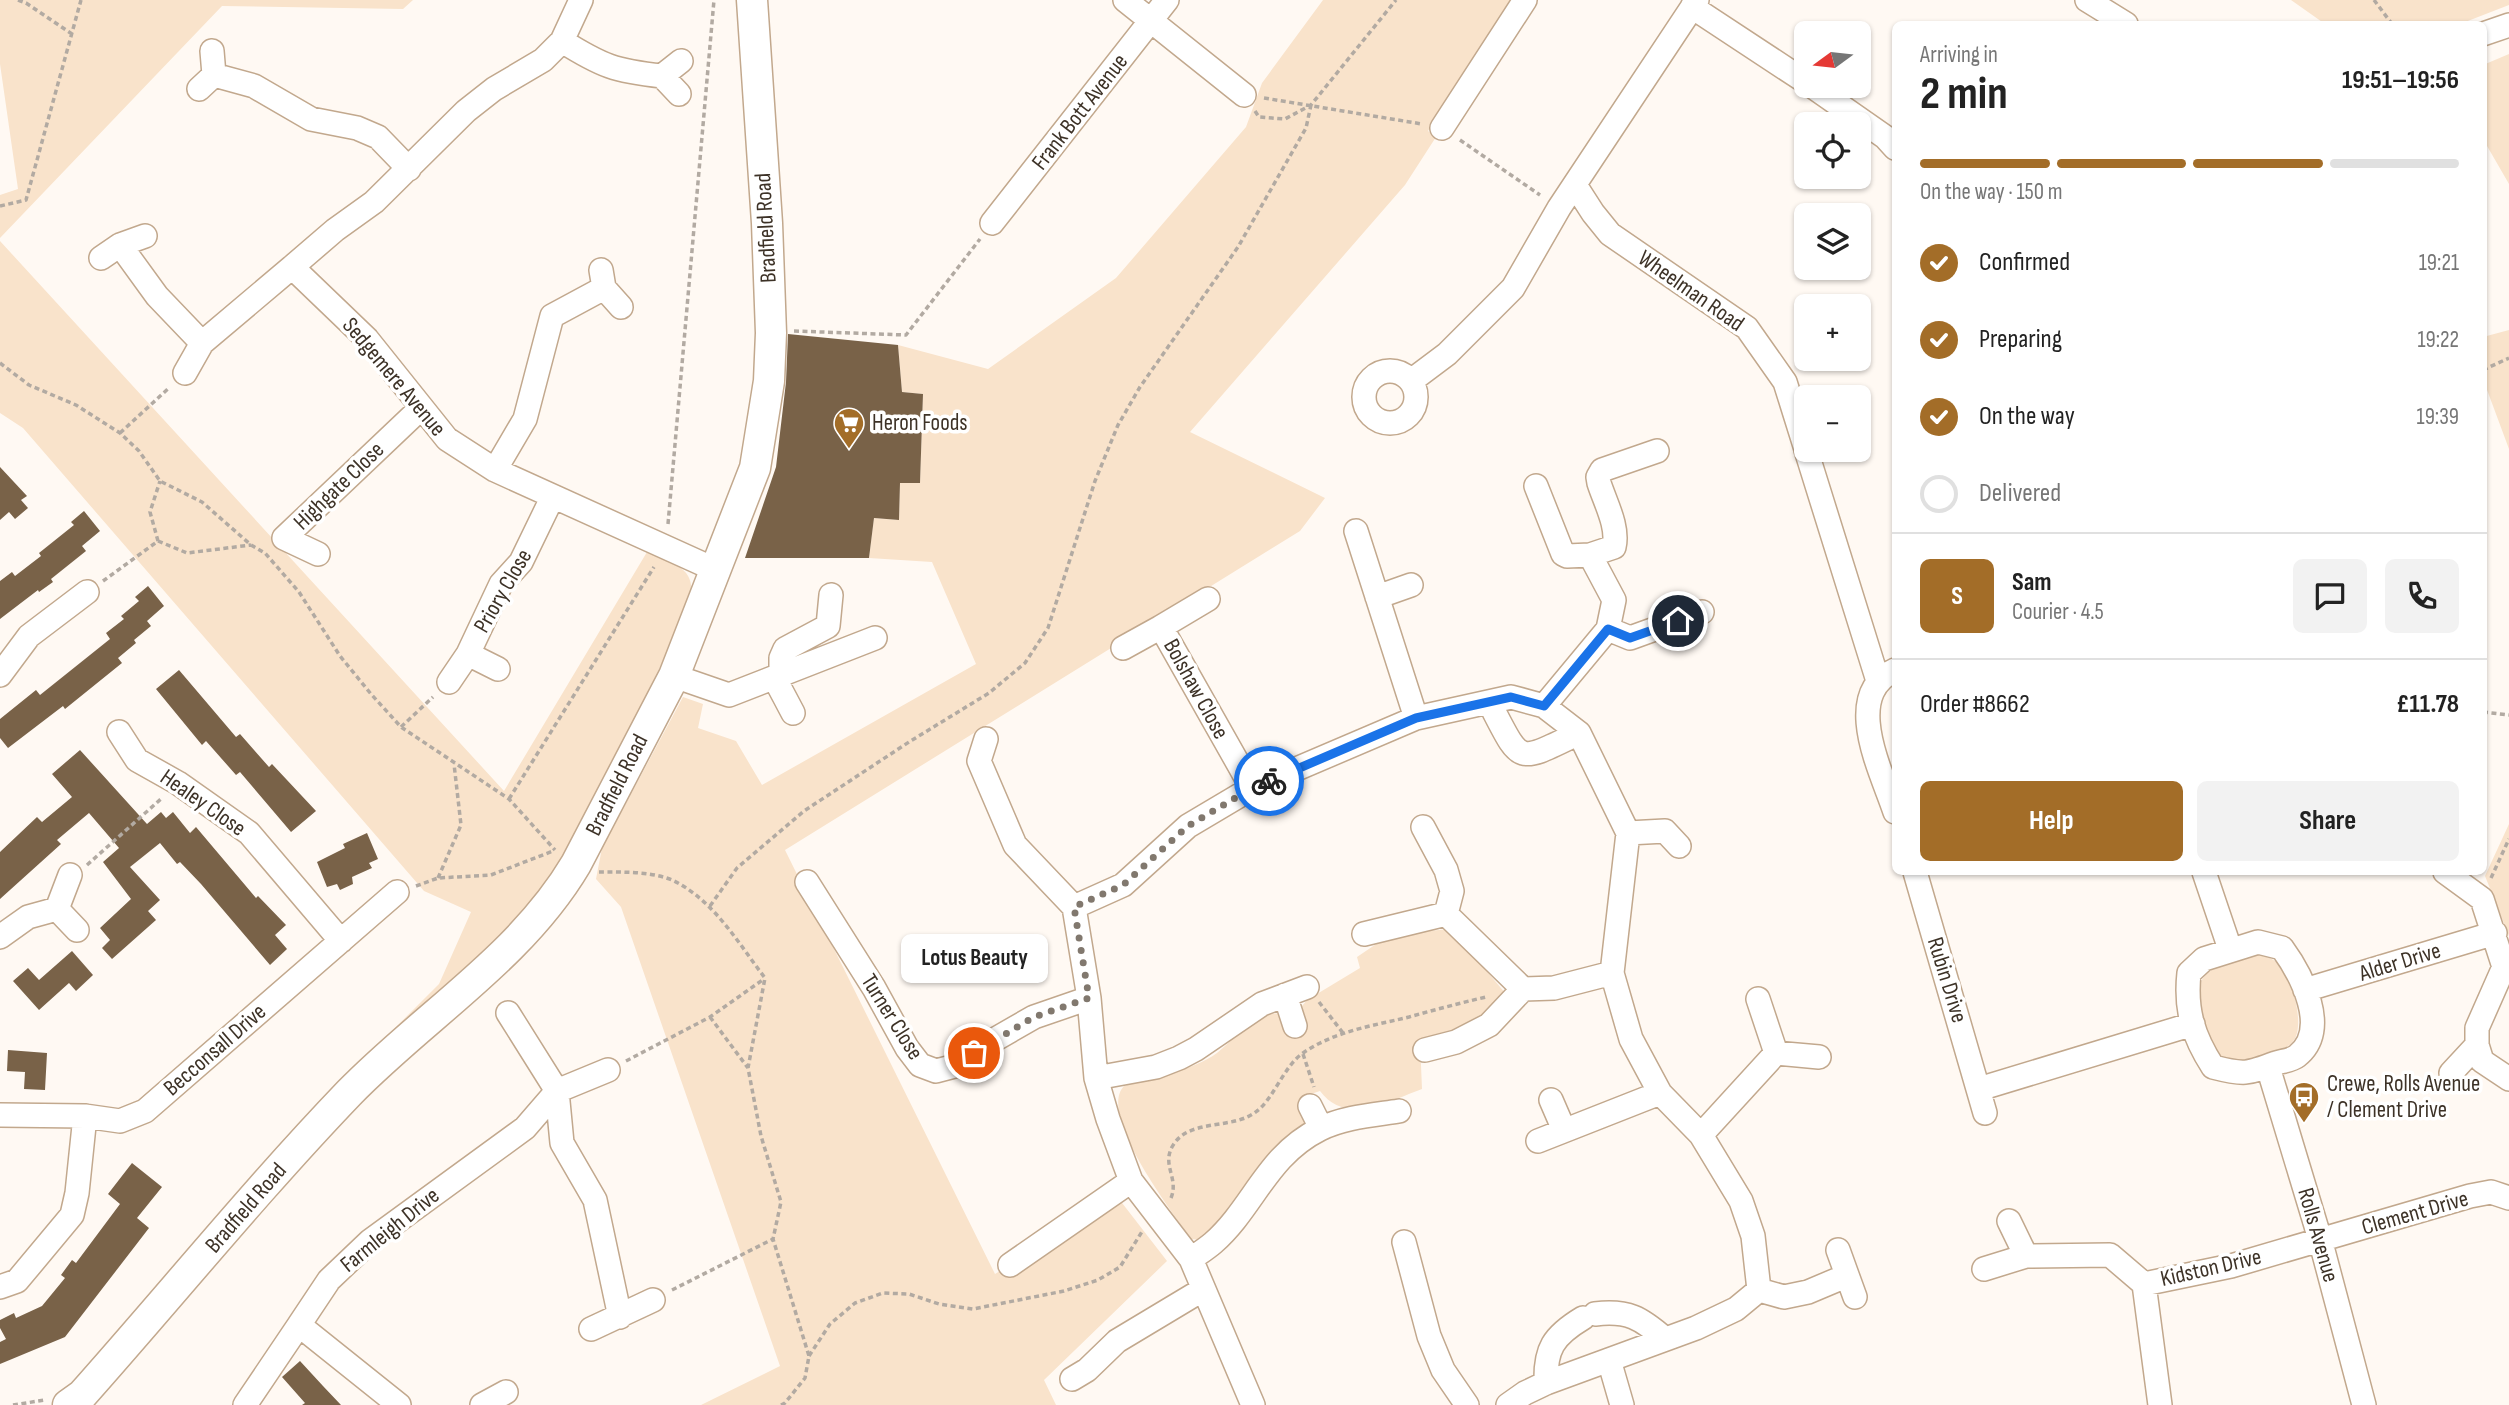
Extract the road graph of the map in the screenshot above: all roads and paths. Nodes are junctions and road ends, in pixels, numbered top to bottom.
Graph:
1 (18, 0) edge
2 (82, 0) edge
3 (581, 0) edge
4 (714, 0) edge
5 (752, 0) edge
6 (1125, 0) edge
7 (1167, 0) edge
8 (1396, 0) edge
9 (1525, 0) edge
10 (2087, 0) edge
11 (2374, 0) edge
12 (1694, 4) edge
13 (1152, 20) junction
14 (2112, 21) edge
15 (2390, 21) edge
16 (2509, 25) edge
17 (2487, 33) edge
18 (72, 34) junction
19 (562, 41) junction
20 (212, 51) dead end
21 (681, 61) dead end
22 (1794, 74) edge
23 (662, 76) junction
24 (678, 94) dead end
25 (1244, 95) junction
26 (1829, 98) edge
27 (1311, 105) junction
28 (1442, 128) junction
29 (1892, 145) edge
30 (409, 169) junction
31 (1575, 185) junction
32 (0, 206) edge
33 (1559, 208) junction
34 (992, 223) joint
35 (145, 236) dead end
36 (292, 267) junction
37 (621, 307) dead end
38 (771, 333) junction
39 (202, 343) junction
40 (2509, 358) edge
41 (0, 363) edge
42 (2487, 368) edge
43 (185, 373) joint
44 (1411, 381) dead end
45 (421, 408) junction
46 (1794, 411) edge
47 (120, 433) junction
48 (1657, 451) dead end
49 (1811, 462) edge
50 (495, 470) junction
51 (160, 481) junction
52 (1536, 486) dead end
53 (552, 498) junction
54 (1356, 531) dead end
55 (158, 541) junction
56 (251, 545) junction
57 (666, 548) junction
58 (318, 554) dead end
59 (1590, 555) junction
60 (716, 570) junction
61 (1411, 585) dead end
62 (87, 592) joint
63 (831, 595) dead end
64 (1377, 597) junction
65 (1208, 599) dead end
66 (1702, 612) dead end
67 (1161, 627) junction
68 (1608, 629) junction
69 (875, 638) dead end
70 (1123, 649) dead end
71 (468, 654) junction
72 (498, 669) dead end
73 (0, 675) edge
74 (674, 676) junction
75 (1887, 676) edge
76 (778, 678) junction
77 (449, 682) joint
78 (1489, 702) junction
79 (1544, 706) junction
80 (2487, 712) edge
81 (793, 713) dead end
82 (2509, 715) edge
83 (1416, 718) junction
84 (401, 727) junction
85 (119, 732) dead end
86 (1579, 733) junction
87 (986, 739) dead end
88 (454, 764) junction
89 (178, 783) junction
90 (1252, 788) junction
91 (509, 799) junction
92 (1892, 803) edge
93 (1423, 827) dead end
94 (1674, 830) dead end
95 (1628, 833) junction
96 (2509, 839) edge
97 (566, 857) junction
98 (71, 875) joint
99 (1916, 875) edge
100 (2205, 875) edge
101 (2449, 875) edge
102 (807, 882) dead end
103 (397, 892) dead end
104 (2482, 899) junction
105 (710, 906) junction
106 (1074, 907) junction
107 (57, 909) junction
108 (1446, 914) junction
109 (77, 930) dead end
110 (2495, 933) junction
111 (1364, 934) dead end
112 (0, 937) edge
113 (341, 941) junction
114 (2230, 949) junction
115 (1612, 973) junction
116 (765, 978) junction
117 (1523, 989) junction
118 (2305, 990) junction
119 (1296, 991) junction
120 (1089, 998) junction
121 (1758, 999) dead end
122 (508, 1013) dead end
123 (710, 1017) junction
124 (2193, 1024) junction
125 (1295, 1026) dead end
126 (1343, 1033) junction
127 (2477, 1045) junction
128 (1425, 1050) dead end
129 (1776, 1053) junction
130 (1302, 1054) junction
131 (1819, 1057) dead end
132 (2268, 1067) junction
133 (748, 1068) junction
134 (608, 1070) joint
135 (2451, 1073) dead end
136 (2503, 1076) edge
137 (1096, 1078) junction
138 (1979, 1089) junction
139 (557, 1091) junction
140 (1660, 1094) junction
141 (1551, 1100) dead end
142 (1310, 1106) joint
143 (1399, 1111) dead end
144 (1985, 1113) dead end
145 (0, 1115) edge
146 (85, 1116) junction
147 (1321, 1128) junction
148 (1564, 1130) junction
149 (1701, 1135) junction
150 (1538, 1141) dead end
151 (1131, 1181) junction
152 (2509, 1198) edge
153 (1155, 1215) junction
154 (2009, 1221) dead end
155 (773, 1239) junction
156 (2320, 1239) junction
157 (1404, 1242) dead end
158 (1838, 1250) dead end
159 (2026, 1256) junction
160 (1191, 1259) junction
161 (1010, 1265) dead end
162 (1984, 1269) dead end
163 (2144, 1284) junction
164 (0, 1287) edge
165 (1202, 1290) junction
166 (1759, 1290) junction
167 (653, 1300) joint
168 (620, 1317) junction
169 (299, 1325) junction
170 (591, 1329) dead end
171 (1665, 1339) junction
172 (809, 1356) junction
173 (1609, 1360) junction
174 (1072, 1379) dead end
175 (1546, 1384) junction
176 (506, 1392) dead end
177 (76, 1402) edge
178 (245, 1405) edge
179 (399, 1405) edge
180 (482, 1405) edge
181 (781, 1405) edge
182 (1253, 1405) edge
183 (1467, 1405) edge
184 (1508, 1405) edge
185 (1622, 1405) edge
186 (2160, 1405) edge
187 (2364, 1405) edge

1 - 18 path
2 - 18 path
3 - 19 street
4 - 57 path
5 - 38 main road, Bradfield Road
6 - 13 street
7 - 13 street, Frank Bott Avenue
8 - 27 path
9 - 28 street
10 - 14 street
11 - 15 path
12 - 22 street
12 - 31 street
13 - 25 street
13 - 34 street, Frank Bott Avenue
16 - 17 street
18 - 32 path
19 - 23 street
19 - 30 street
20 - 30 street
21 - 23 street
23 - 24 street
25 - 27 path
25 - 27 path
26 - 29 street
27 - 28 path
27 - 105 path
28 - 33 path
30 - 36 street
31 - 33 street
31 - 46 street, Wheelman Road
33 - 44 street
34 - 38 path
35 - 39 street
36 - 39 street
36 - 45 street, Sedgemere Avenue
37 - 50 street
38 - 60 main road, Bradfield Road
39 - 43 street
40 - 42 path
41 - 47 path
43 - 47 path
45 - 50 street, Sedgemere Avenue
45 - 58 street, Highgate Close
47 - 51 path
48 - 59 street
49 - 75 street, Wheelman Road
50 - 53 street, Sedgemere Avenue
51 - 55 path
51 - 56 path
52 - 59 street
53 - 57 street, Sedgemere Avenue
53 - 71 street, Priory Close
54 - 64 street
55 - 56 path
55 - 62 path
56 - 84 path
57 - 60 street, Sedgemere Avenue
57 - 91 path
59 - 68 street
60 - 74 main road, Bradfield Road
61 - 64 street
62 - 73 street
63 - 76 street
64 - 83 street
65 - 67 street, Bolshaw Close
66 - 68 street
67 - 70 street, Bolshaw Close
67 - 90 street, Bolshaw Close
68 - 79 street
69 - 76 street
71 - 72 street
71 - 77 street, Priory Close
74 - 76 street
74 - 97 main road, Bradfield Road
75 - 92 street
76 - 81 street
77 - 84 path
78 - 79 street
78 - 83 street
78 - 86 street
79 - 86 street
80 - 82 path
83 - 90 street
84 - 88 path
85 - 89 street, Healey Close
86 - 95 street
87 - 106 street
88 - 91 path
88 - 97 path
89 - 98 path
89 - 113 street, Healey Close
90 - 106 street
91 - 97 path
93 - 108 street
94 - 95 street
95 - 115 street
96 - 104 path
97 - 105 path
97 - 177 main road, Bradfield Road
98 - 107 street
99 - 138 street, Rubin Drive
100 - 114 street
101 - 104 street
102 - 120 street, Turner Close
103 - 113 street, Becconsall Drive
104 - 110 street
105 - 116 path
106 - 120 street
107 - 109 street
107 - 112 street
108 - 111 street
108 - 117 street
110 - 118 street, Alder Drive
110 - 127 street
113 - 146 street, Becconsall Drive
114 - 118 street
114 - 124 street
115 - 117 street
115 - 140 street
116 - 123 path
116 - 133 path
117 - 126 path
117 - 128 street
118 - 132 street
119 - 125 street
119 - 126 path
119 - 137 street
120 - 137 street
121 - 129 street
122 - 139 street
123 - 133 path
123 - 134 path
124 - 132 street
124 - 138 street
126 - 130 path
127 - 135 street
127 - 136 street
129 - 131 street
129 - 149 street
130 - 142 path
130 - 153 path
132 - 156 street, Rolls Avenue
133 - 155 path
134 - 139 street, Farmleigh Drive
137 - 151 street
138 - 144 street, Rubin Drive
139 - 168 street
139 - 169 street, Farmleigh Drive
140 - 148 street
140 - 149 street
141 - 148 street
142 - 147 street
143 - 147 street
145 - 146 street, Becconsall Drive
146 - 164 street
147 - 160 street
148 - 150 street
149 - 166 street
151 - 153 street
151 - 161 street
152 - 156 street, Clement Drive
153 - 160 street
153 - 172 path
154 - 159 street
155 - 167 path
155 - 172 path
156 - 163 street, Kidston Drive
156 - 187 street, Rolls Avenue
157 - 183 street
158 - 166 street
159 - 162 street, Kidston Drive
159 - 163 street, Kidston Drive
160 - 165 street
163 - 186 street
165 - 174 street
165 - 182 street
166 - 171 street
167 - 168 street
168 - 170 street
169 - 178 street, Farmleigh Drive
169 - 179 street
171 - 173 street
171 - 175 street
172 - 181 path
173 - 175 street
173 - 185 street
175 - 184 street
176 - 180 street

